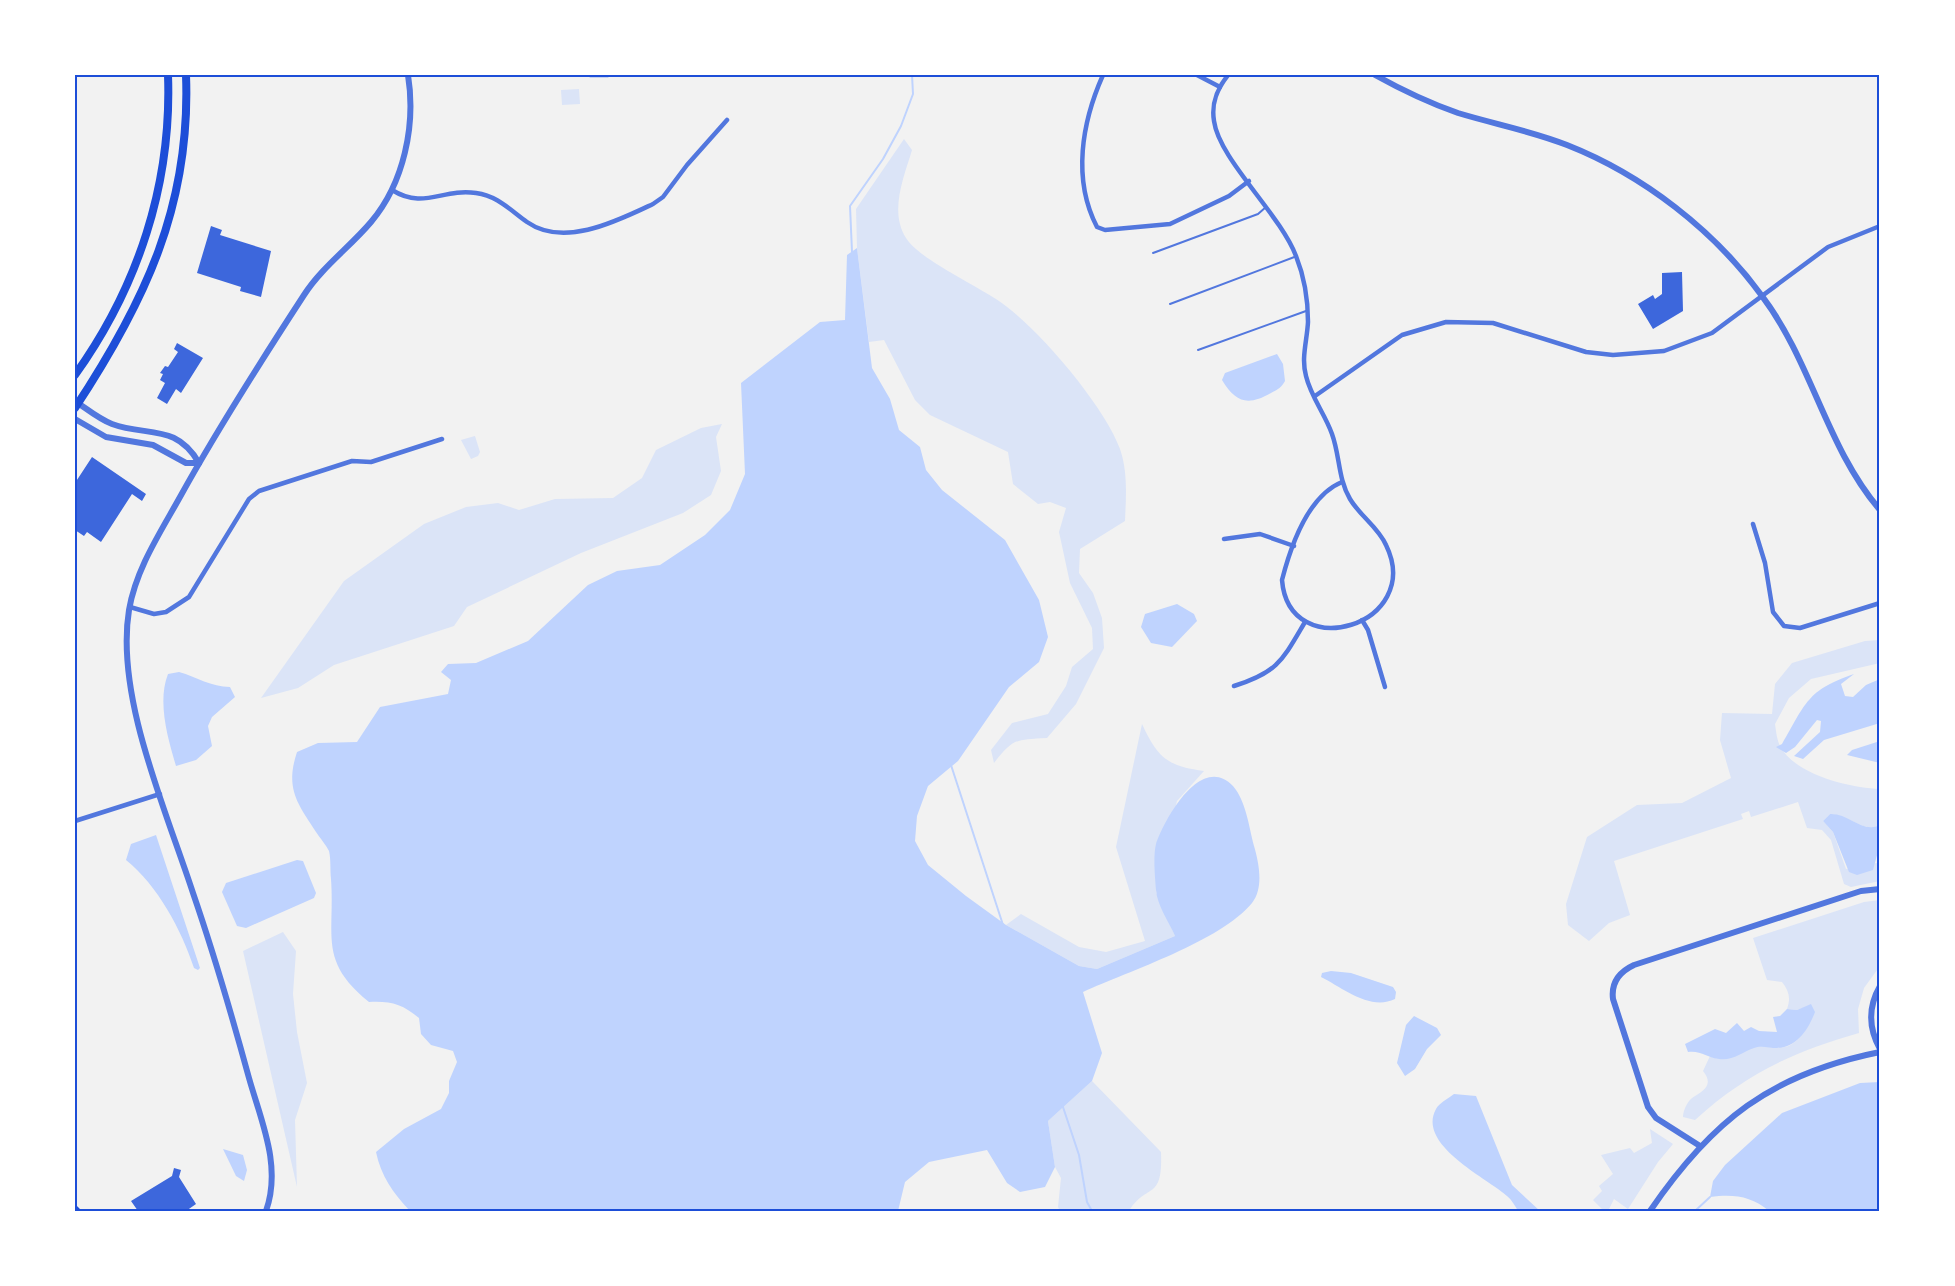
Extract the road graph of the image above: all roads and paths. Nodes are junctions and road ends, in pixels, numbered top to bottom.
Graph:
1 (168, 75) edge
2 (186, 75) edge
3 (408, 75) edge
4 (590, 75) edge
5 (608, 75) edge
6 (1103, 75) edge
7 (1197, 75) edge
8 (1228, 75) edge
9 (1376, 75) edge
10 (1220, 87) junction
11 (727, 120) dead end
12 (1249, 181) junction
13 (392, 190) junction
14 (1267, 206) junction
15 (1880, 226) edge
16 (1153, 253) dead end
17 (1297, 256) junction
18 (1763, 297) junction
19 (1170, 304) dead end
20 (1307, 311) junction
21 (1198, 350) dead end
22 (75, 375) edge
23 (1315, 396) junction
24 (76, 404) edge
25 (75, 419) edge
26 (442, 439) dead end
27 (199, 463) junction
28 (1342, 482) junction
29 (1880, 510) edge
30 (1754, 524) dead end
31 (1224, 539) dead end
32 (1294, 546) junction
33 (1880, 603) edge
34 (130, 607) junction
35 (1362, 620) junction
36 (1305, 622) junction
37 (1234, 686) dead end
38 (1385, 687) dead end
39 (160, 794) junction
40 (75, 821) edge
41 (1880, 889) edge
42 (1880, 986) edge
43 (1880, 1051) edge
44 (1700, 1146) junction
45 (266, 1211) edge
46 (1650, 1211) edge

1 - 22 main road
2 - 24 main road
3 - 13 street
4 - 5 street
6 - 12 street
7 - 10 street
8 - 10 street
9 - 18 street
10 - 12 street
11 - 13 street
12 - 14 street
13 - 27 street
14 - 16 lane
14 - 17 street
15 - 18 street
17 - 19 lane
17 - 20 street
18 - 23 street
18 - 29 street
20 - 21 lane
20 - 23 street
23 - 28 street
24 - 27 street
25 - 27 street
26 - 34 street
27 - 34 street
28 - 32 street
28 - 35 street
30 - 33 street
31 - 32 street
32 - 36 street
34 - 39 street
35 - 36 street
35 - 38 street
36 - 37 street
39 - 40 street
39 - 45 street
41 - 44 street
42 - 43 street
43 - 44 street
44 - 46 street

